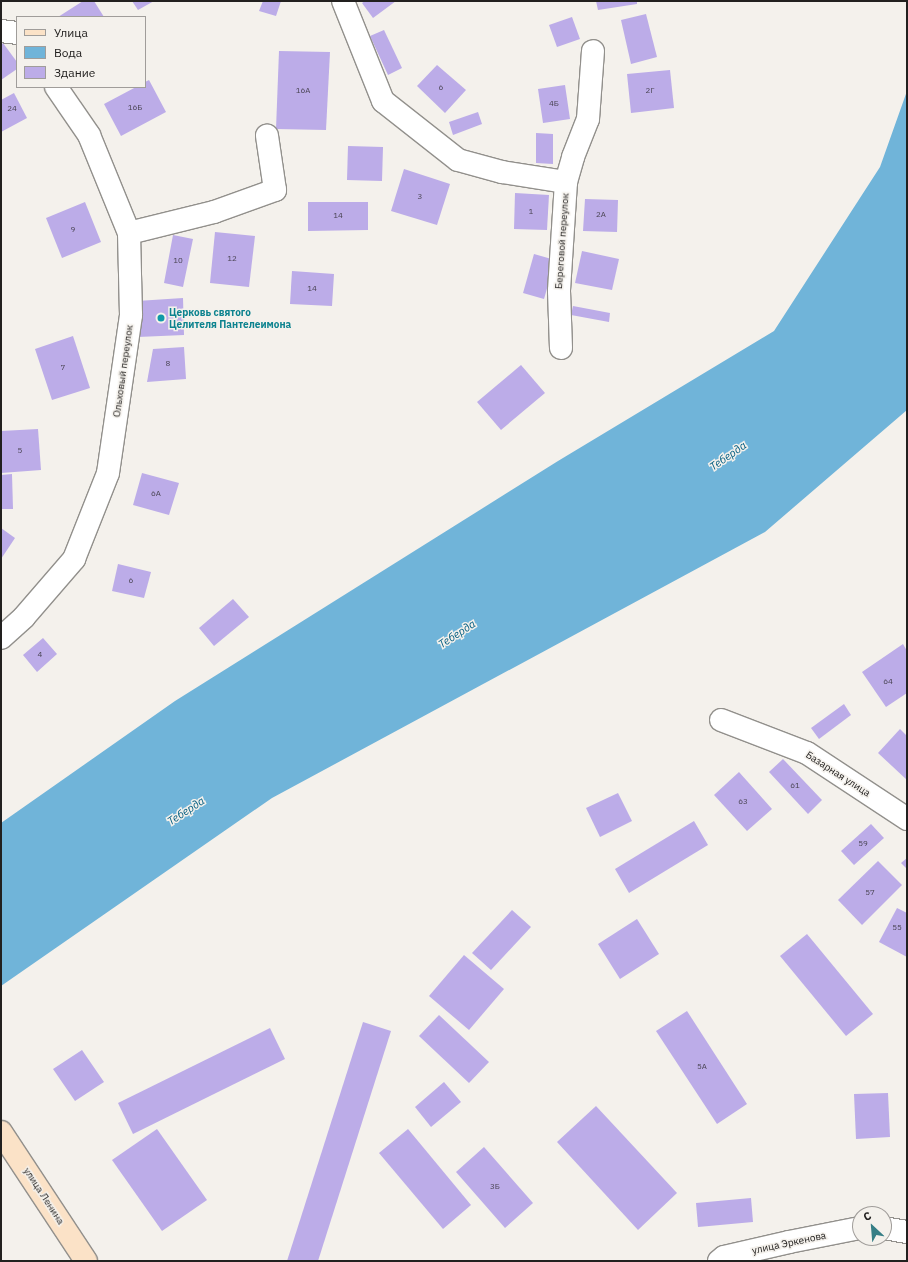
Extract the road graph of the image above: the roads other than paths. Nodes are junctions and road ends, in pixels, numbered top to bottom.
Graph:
1 (343, 1) edge
2 (1, 31) edge
3 (16, 32) edge
4 (593, 50) dead end
5 (57, 88) edge
6 (267, 136) dead end
7 (566, 182) junction
8 (129, 233) junction
9 (561, 348) dead end
10 (1, 638) edge
11 (721, 720) dead end
12 (907, 819) edge
13 (1, 1132) edge
14 (892, 1229) edge
15 (852, 1230) edge
16 (907, 1232) edge
17 (86, 1261) edge
18 (719, 1261) edge

1 - 7 street, Береговой переулок
2 - 3 street
4 - 7 street
5 - 8 street, Ольховый переулок
6 - 8 street
7 - 9 street, Береговой переулок
8 - 10 street, Ольховый переулок
11 - 12 street, Базарная улица
13 - 17 main road, улица Ленина
14 - 16 street
15 - 18 street, улица Эркенова

